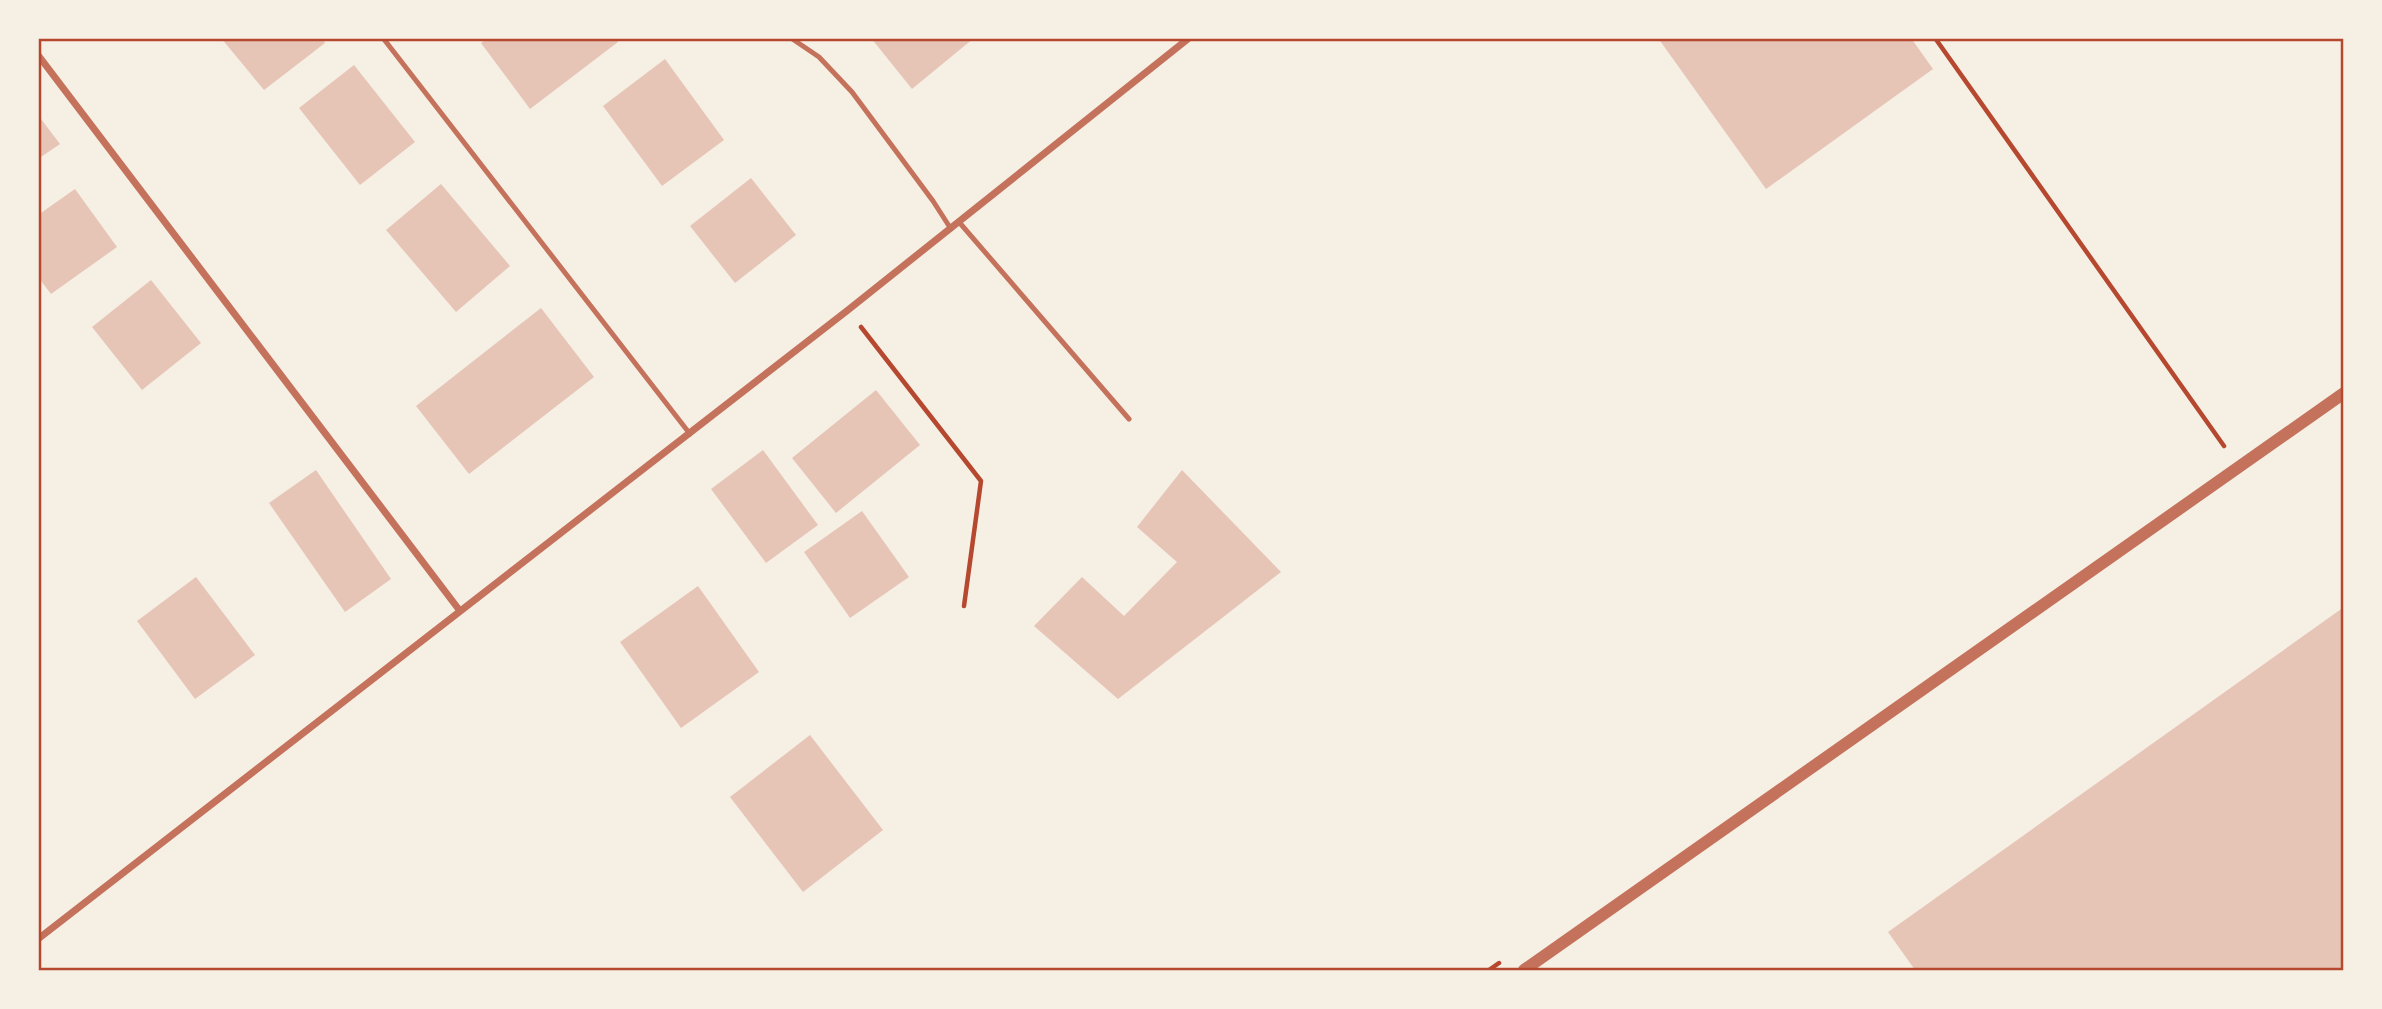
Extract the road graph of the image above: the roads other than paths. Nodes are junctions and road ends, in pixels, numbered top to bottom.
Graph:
1 (383, 38) edge
2 (790, 38) edge
3 (1189, 38) edge
4 (38, 55) edge
5 (960, 222) junction
6 (951, 229) junction
7 (2343, 393) edge
8 (1129, 419) dead end
9 (690, 434) junction
10 (460, 611) junction
11 (38, 939) edge
12 (1524, 971) edge

1 - 9 lane
2 - 6 lane
3 - 5 street
4 - 10 street
5 - 6 street
5 - 8 lane
6 - 9 street
7 - 12 street
9 - 10 street
10 - 11 street

